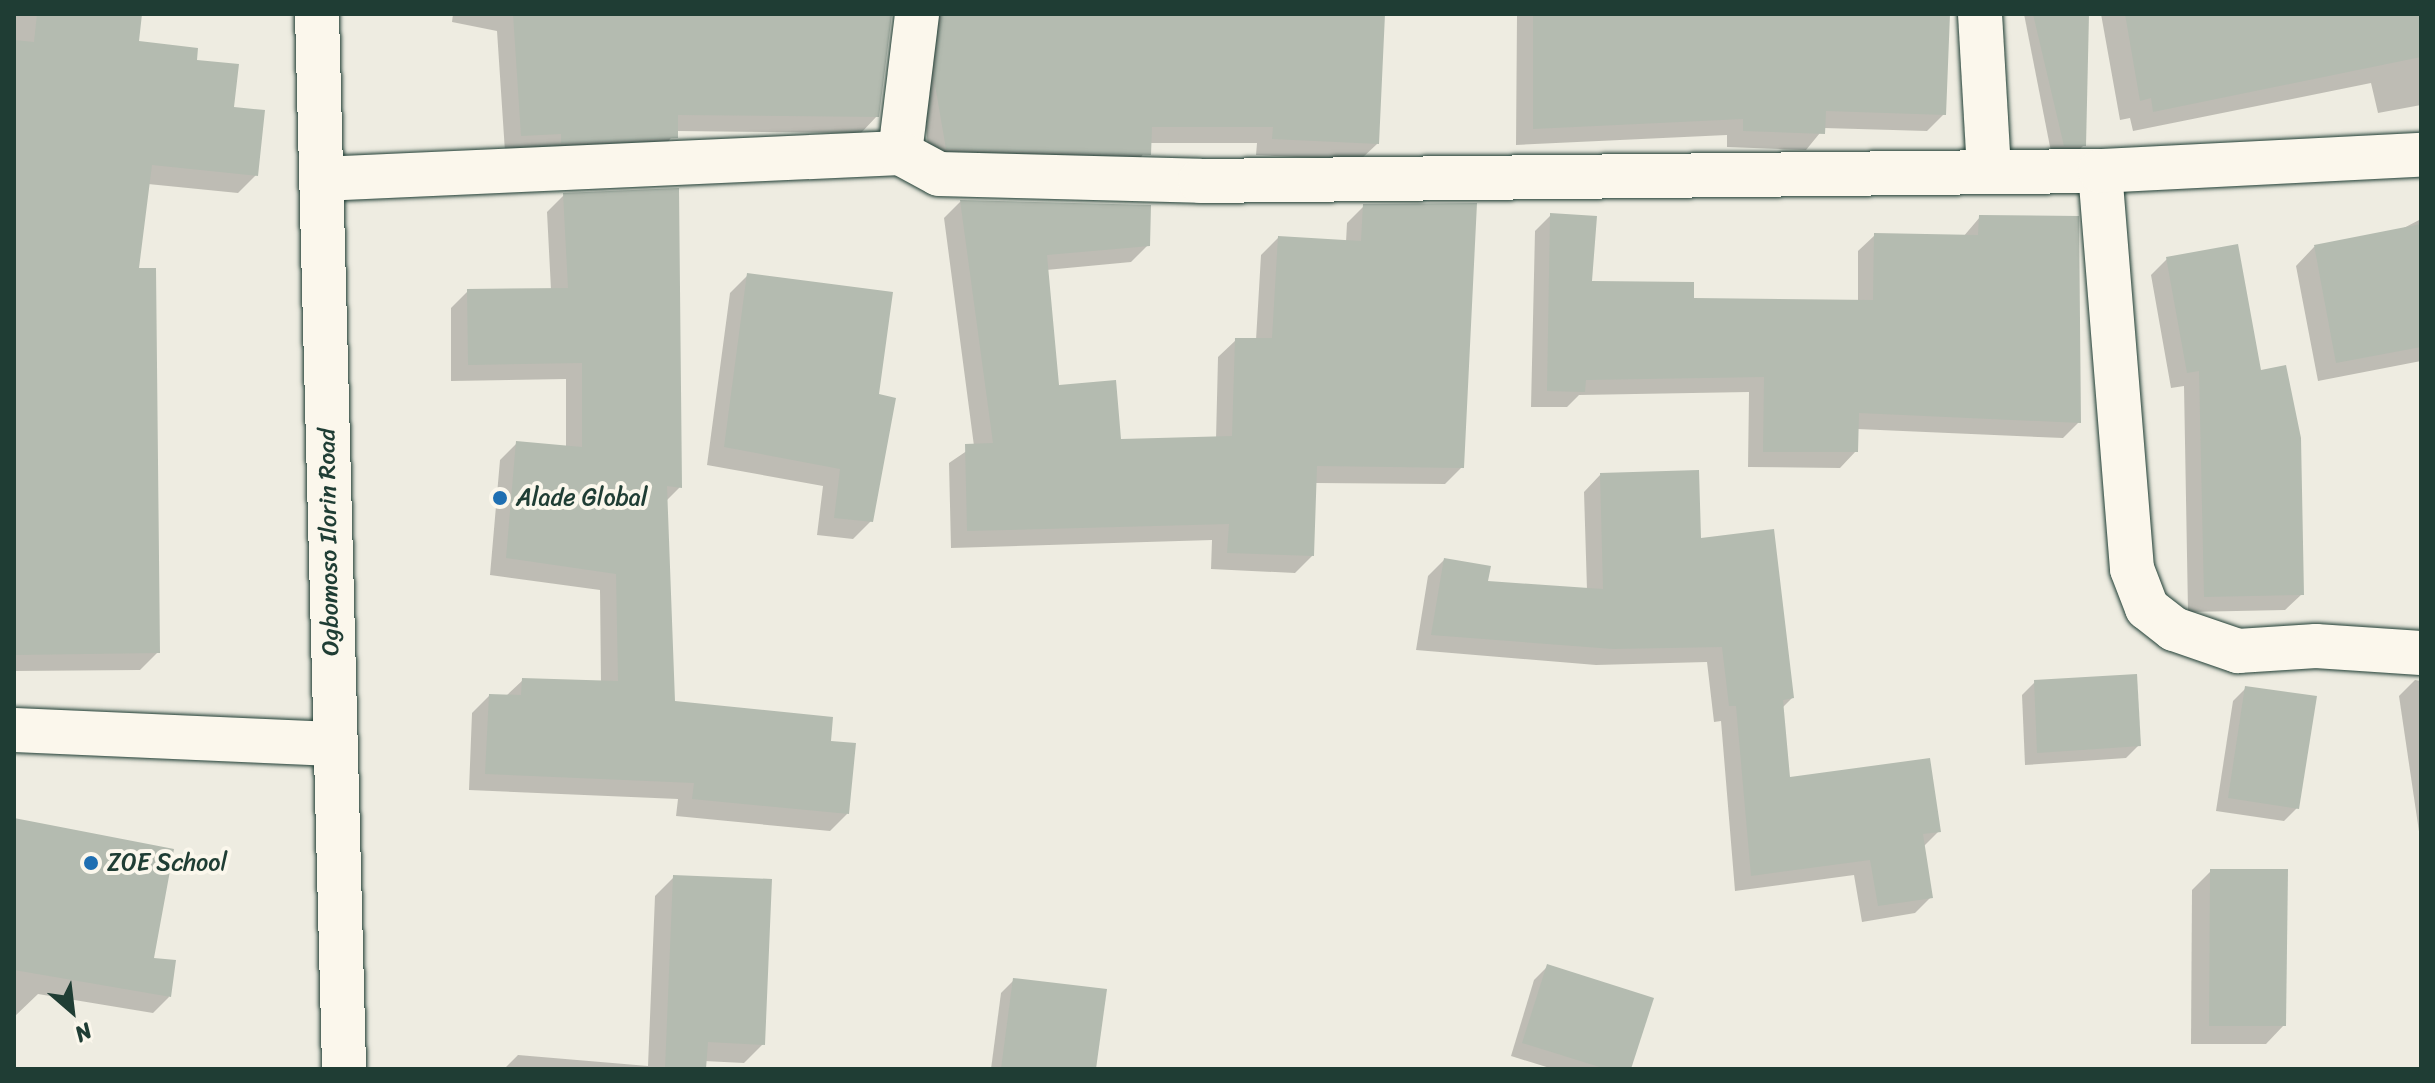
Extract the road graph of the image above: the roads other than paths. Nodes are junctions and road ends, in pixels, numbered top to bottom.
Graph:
1 (317, 14) edge
2 (917, 14) edge
3 (1980, 14) edge
4 (900, 153) junction
5 (2421, 155) edge
6 (2100, 171) junction
7 (1989, 172) junction
8 (321, 179) junction
9 (2421, 653) edge
10 (14, 730) edge
11 (334, 744) junction
12 (344, 1069) edge

1 - 8 main road, Ogbomoso Ilorin Road
2 - 4 main road
3 - 7 main road
4 - 7 main road
4 - 8 main road
5 - 6 main road
6 - 7 main road
6 - 9 main road
8 - 11 main road, Ogbomoso Ilorin Road
10 - 11 main road
11 - 12 main road, Ogbomoso Ilorin Road

